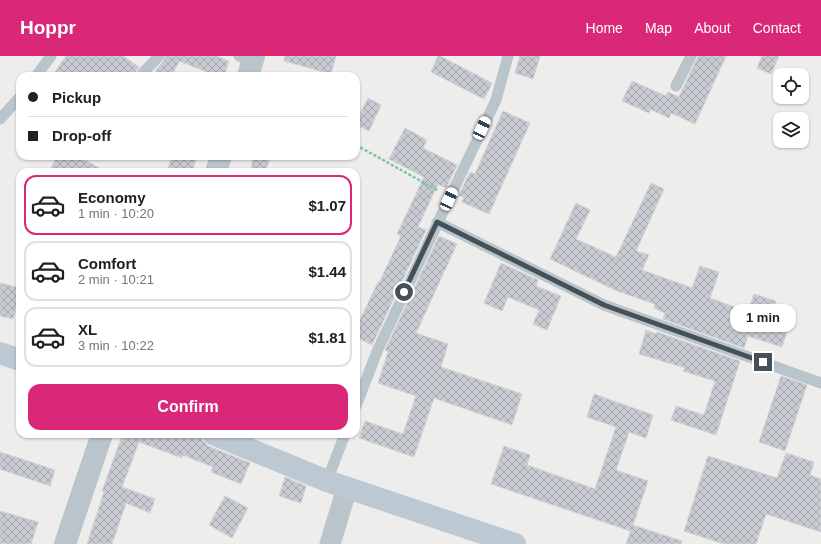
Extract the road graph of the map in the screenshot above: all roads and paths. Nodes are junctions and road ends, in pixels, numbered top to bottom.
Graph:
1 (51, 56) edge
2 (159, 56) edge
3 (508, 56) edge
4 (691, 56) edge
5 (39, 72) edge
6 (144, 72) edge
7 (676, 86) dead end
8 (16, 101) edge
9 (0, 119) edge
10 (360, 147) edge
11 (449, 199) junction
12 (437, 222) junction
13 (0, 353) edge
14 (16, 359) edge
15 (821, 383) edge
16 (360, 396) edge
17 (101, 438) edge
18 (223, 438) edge
19 (343, 438) edge
20 (327, 481) junction
21 (347, 488) junction
22 (65, 544) edge
23 (330, 544) edge
24 (514, 544) edge

1 - 5 lane
2 - 6 lane
3 - 11 lane
4 - 7 lane
8 - 9 lane
10 - 11 path
11 - 12 lane
12 - 15 lane
12 - 16 lane
13 - 14 main road
17 - 22 street
18 - 20 main road
19 - 20 lane
20 - 21 main road
21 - 23 street
21 - 24 main road

